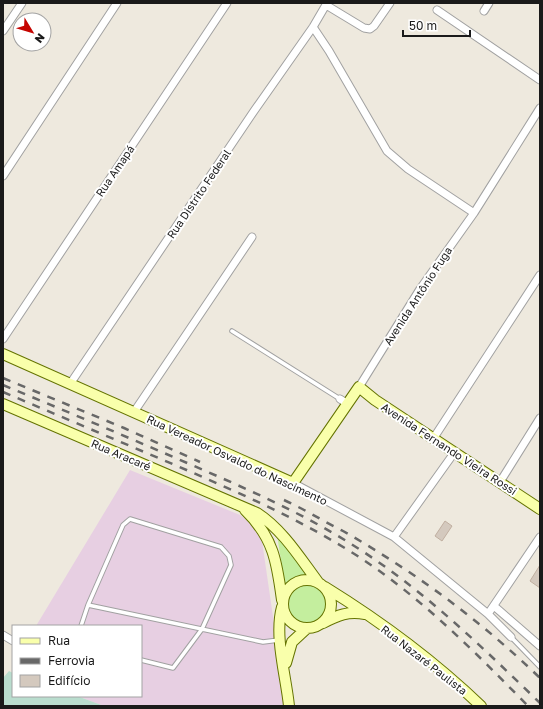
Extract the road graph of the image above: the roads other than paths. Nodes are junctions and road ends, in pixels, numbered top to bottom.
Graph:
1 (22, 3) edge
2 (117, 3) edge
3 (227, 3) edge
4 (390, 3) edge
5 (489, 3) edge
6 (326, 4) edge
7 (437, 10) dead end
8 (484, 11) dead end
9 (313, 27) junction
10 (3, 31) edge
11 (540, 80) edge
12 (540, 108) edge
13 (3, 176) edge
14 (474, 213) junction
15 (252, 238) dead end
16 (540, 275) edge
17 (232, 331) dead end
18 (3, 339) edge
19 (3, 354) edge
20 (70, 384) junction
21 (359, 387) junction
22 (344, 402) junction
23 (3, 404) edge
24 (134, 412) junction
25 (540, 418) edge
26 (433, 439) junction
27 (454, 453) junction
28 (500, 482) junction
29 (293, 483) junction
30 (239, 505) junction
31 (540, 509) edge
32 (394, 537) junction
33 (540, 537) edge
34 (321, 585) junction
35 (88, 604) junction
36 (282, 604) junction
37 (494, 606) junction
38 (488, 614) junction
39 (366, 615) junction
40 (322, 624) junction
41 (81, 625) edge
42 (202, 629) junction
43 (306, 629) junction
44 (3, 635) edge
45 (511, 637) joint
46 (12, 640) edge
47 (280, 640) junction
48 (540, 646) edge
49 (142, 660) edge
50 (540, 667) edge
51 (284, 669) junction
52 (289, 706) edge
53 (481, 706) edge

1 - 10 street
2 - 13 street
3 - 18 street, Rua Amapá
4 - 6 street
5 - 8 street
6 - 9 street, Rua Distrito Federal
7 - 11 street
9 - 14 street
9 - 20 street, Rua Distrito Federal
12 - 14 street, Avenida Antônio Fuga
14 - 21 street, Avenida Antônio Fuga
15 - 24 street
16 - 26 street
17 - 22 lane
19 - 20 main road, Rua Vereador Osvaldo do Nascimento
20 - 24 main road, Rua Vereador Osvaldo do Nascimento
21 - 22 main road, Avenida Antônio Fuga
21 - 26 main road, Avenida Fernando Vieira Rossi
22 - 29 main road, Avenida Antônio Fuga
23 - 30 main road, Rua Aracaré
24 - 29 main road, Rua Vereador Osvaldo do Nascimento
25 - 28 street
26 - 27 main road, Avenida Fernando Vieira Rossi
27 - 28 main road, Avenida Fernando Vieira Rossi
27 - 32 street
28 - 31 main road, Avenida Fernando Vieira Rossi
29 - 32 street, Rua Vereador Osvaldo do Nascimento
30 - 34 main road, Rua Aracaré
30 - 36 main road, Rua Aracaré
32 - 38 street, Rua Vereador Osvaldo do Nascimento
33 - 37 street
34 - 36 main road
34 - 39 main road, Rua Nazaré Paulista
34 - 40 main road
35 - 41 lane
35 - 42 lane
35 - 42 lane
36 - 43 main road
36 - 47 main road
37 - 38 street
37 - 48 street
38 - 45 street, Rua Vereador Osvaldo do Nascimento
39 - 40 main road, Rua Nazaré Paulista
39 - 53 main road, Rua Nazaré Paulista
40 - 43 main road
42 - 47 lane
42 - 49 lane
43 - 51 main road
44 - 46 street
45 - 50 lane
47 - 51 main road
51 - 52 main road

